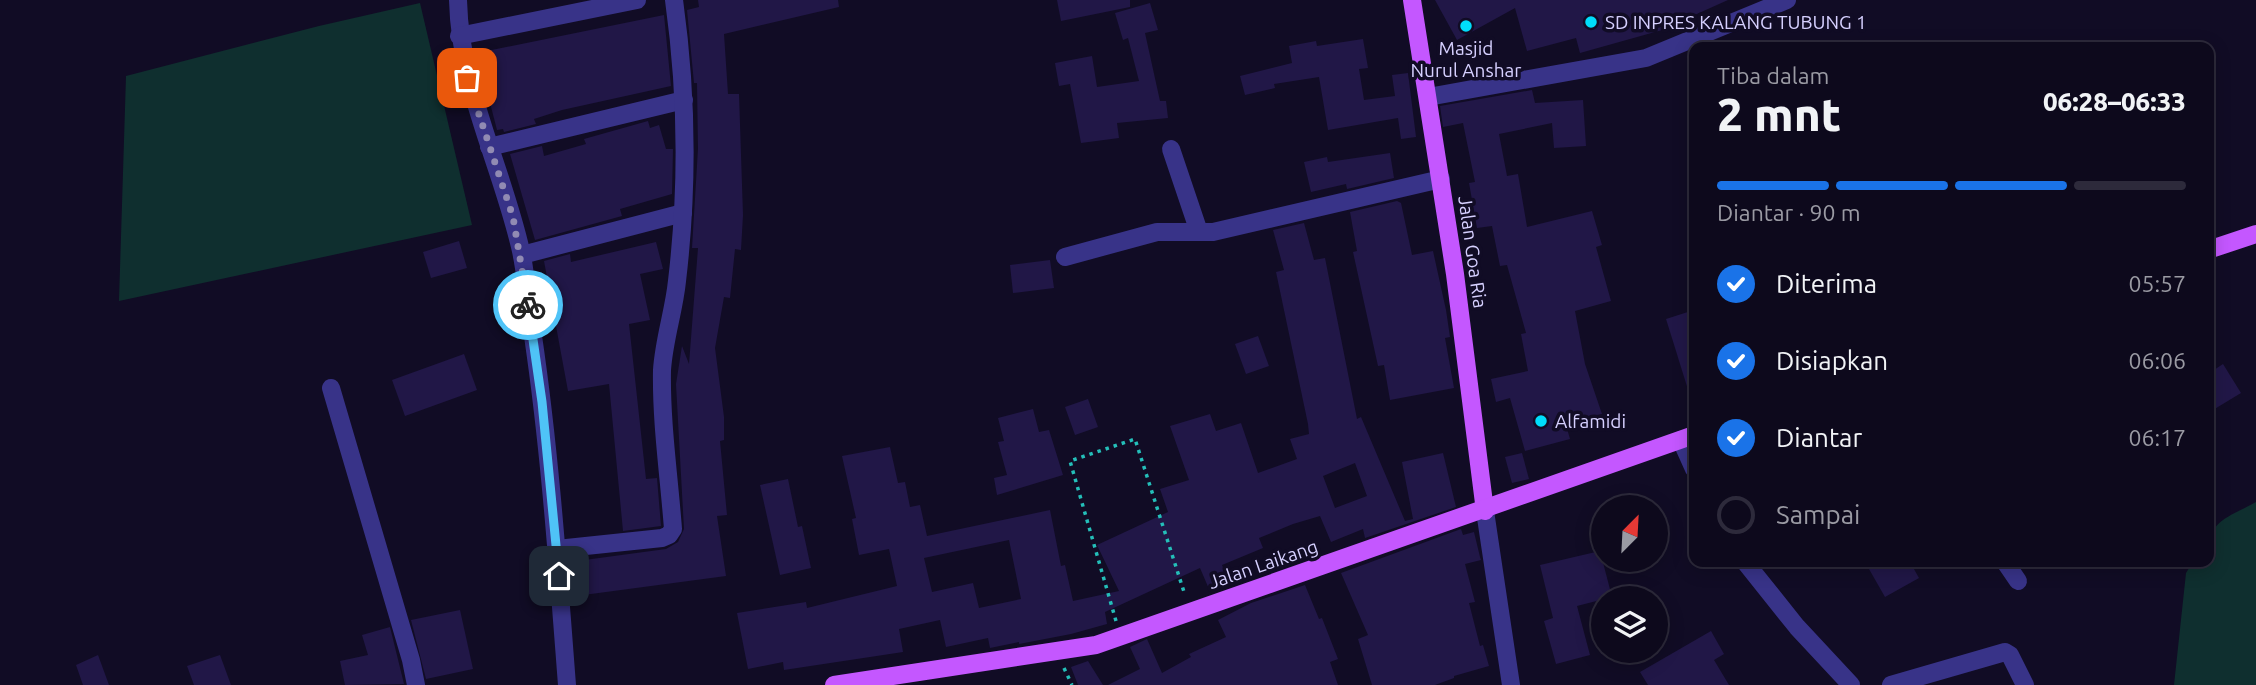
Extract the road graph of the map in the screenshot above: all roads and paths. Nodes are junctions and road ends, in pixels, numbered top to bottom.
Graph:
1 (458, 0) edge
2 (637, 0) edge
3 (674, 0) edge
4 (1412, 0) edge
5 (1787, 0) edge
6 (459, 36) junction
7 (1428, 97) junction
8 (684, 100) junction
9 (489, 147) junction
10 (1171, 149) dead end
11 (1441, 179) junction
12 (683, 213) junction
13 (1199, 232) junction
14 (2256, 234) edge
15 (2214, 248) edge
16 (522, 255) junction
17 (1065, 257) dead end
18 (331, 388) dead end
19 (1688, 438) edge
20 (1485, 511) junction
21 (557, 549) junction
22 (1749, 567) edge
23 (2008, 567) edge
24 (2018, 581) dead end
25 (1190, 611) junction
26 (1121, 636) junction
27 (416, 685) edge
28 (567, 685) edge
29 (834, 685) edge
30 (1511, 685) edge
31 (1852, 685) edge
32 (1891, 685) edge
33 (2025, 685) edge

1 - 6 street
2 - 6 street
3 - 8 street
4 - 7 main road, Jalan Goa Ria
5 - 7 street
6 - 9 street
7 - 11 main road, Jalan Goa Ria
8 - 9 street
8 - 12 street
9 - 16 street
10 - 13 street
11 - 13 street
11 - 20 main road, Jalan Goa Ria
12 - 16 street
12 - 21 street
13 - 17 street
14 - 15 main road
16 - 21 street
18 - 27 street
19 - 20 main road, Jalan Laikang
20 - 25 main road, Jalan Laikang
20 - 30 street
21 - 28 street
22 - 31 street
23 - 24 street
25 - 26 main road, Jalan Laikang
25 - 26 path
26 - 29 main road, Jalan Laikang
32 - 33 street

